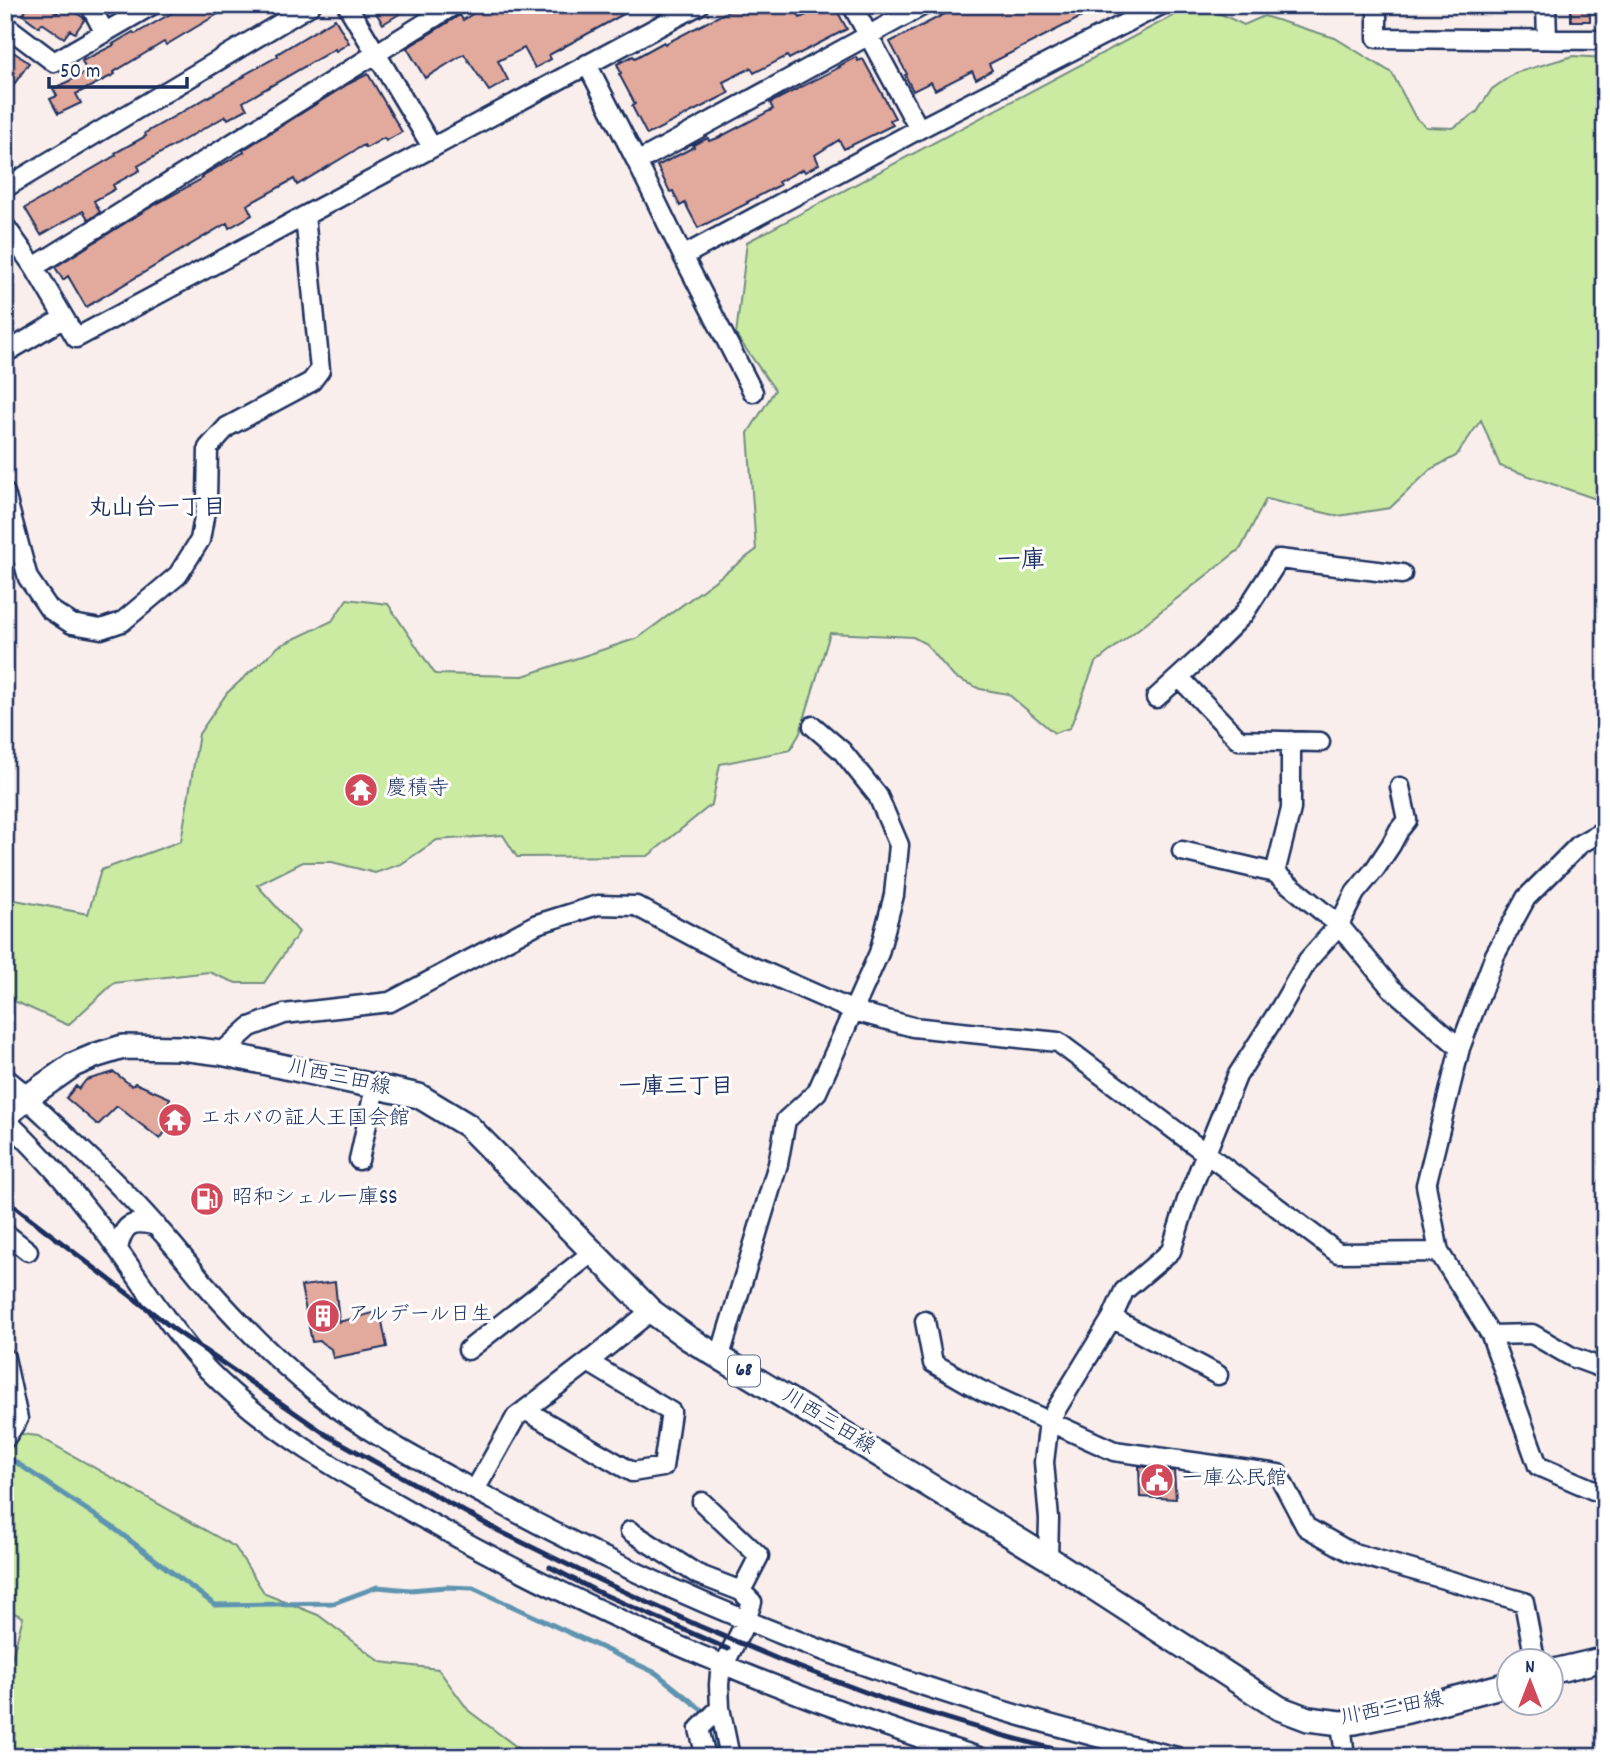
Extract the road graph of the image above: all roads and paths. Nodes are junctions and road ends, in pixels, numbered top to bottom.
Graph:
1 (90, 5) edge
2 (152, 5) edge
3 (311, 5) edge
4 (347, 5) edge
5 (454, 5) edge
6 (699, 5) edge
7 (852, 5) edge
8 (924, 5) edge
9 (1161, 5) edge
10 (1377, 5) edge
11 (1546, 5) edge
12 (5, 25) edge
13 (105, 33) junction
14 (868, 35) junction
15 (1546, 38) junction
16 (1605, 40) edge
17 (375, 53) junction
18 (587, 64) junction
19 (919, 129) junction
20 (432, 147) junction
21 (637, 162) junction
22 (5, 188) edge
23 (305, 216) junction
24 (5, 226) edge
25 (683, 256) junction
26 (34, 267) junction
27 (64, 318) junction
28 (5, 353) edge
29 (752, 391) dead end
30 (5, 493) edge
31 (1402, 574) dead end
32 (1179, 677) junction
33 (1156, 698) dead end
34 (813, 726) dead end
35 (1291, 741) junction
36 (1320, 742) dead end
37 (1400, 787) dead end
38 (1605, 830) edge
39 (1182, 851) dead end
40 (1275, 873) junction
41 (1339, 925) junction
42 (854, 1011) junction
43 (1460, 1048) junction
44 (221, 1053) junction
45 (5, 1081) edge
46 (375, 1087) junction
47 (26, 1098) junction
48 (5, 1118) edge
49 (1205, 1154) junction
50 (359, 1160) dead end
51 (157, 1226) junction
52 (5, 1233) edge
53 (118, 1249) junction
54 (28, 1251) dead end
55 (593, 1252) junction
56 (1439, 1252) junction
57 (651, 1311) junction
58 (1112, 1318) junction
59 (925, 1321) dead end
60 (1491, 1335) junction
61 (468, 1350) dead end
62 (720, 1356) junction
63 (5, 1358) edge
64 (588, 1362) junction
65 (1605, 1369) edge
66 (1218, 1375) dead end
67 (525, 1410) junction
68 (1049, 1421) junction
69 (5, 1438) edge
70 (475, 1490) junction
71 (1605, 1495) edge
72 (702, 1503) dead end
73 (630, 1531) dead end
74 (1048, 1558) junction
75 (741, 1591) junction
76 (746, 1621) junction
77 (1532, 1646) edge
78 (1605, 1658) edge
79 (723, 1665) junction
80 (1564, 1668) edge
81 (1494, 1688) edge
82 (720, 1708) junction
83 (1341, 1723) junction
84 (706, 1757) edge
85 (730, 1757) edge
86 (979, 1757) edge
87 (1177, 1757) edge
88 (1345, 1757) edge

1 - 13 street
2 - 13 street
3 - 22 street
4 - 17 street
5 - 17 street
6 - 18 street
7 - 14 street
8 - 14 street
9 - 19 street
10 - 15 street
11 - 15 street
12 - 13 street
14 - 19 street
14 - 21 street
15 - 16 street
17 - 20 street
17 - 26 street
18 - 20 street
18 - 21 street
19 - 25 street
20 - 23 street
21 - 25 street
23 - 27 street
23 - 30 street
24 - 26 street
25 - 29 street
26 - 27 street
27 - 28 street
31 - 32 street
32 - 33 street
32 - 35 street
34 - 42 street
35 - 36 street
35 - 40 street
37 - 41 street
38 - 43 street
39 - 40 street
40 - 41 street
41 - 43 street
41 - 49 street
42 - 44 street
42 - 49 street
42 - 62 street
43 - 56 street
44 - 46 main road, 川西三田線 / 68
44 - 47 main road, 川西三田線 / 68
45 - 47 main road
46 - 50 street
46 - 55 main road, 川西三田線 / 68
47 - 48 main road, 川西三田線 / 68
47 - 51 street
48 - 53 street
49 - 56 street
49 - 58 street
51 - 53 street
51 - 70 street
52 - 54 street
53 - 79 street
55 - 57 main road, 川西三田線 / 68
55 - 61 street
56 - 60 street
57 - 62 main road, 川西三田線 / 68
57 - 64 street
58 - 66 street
58 - 68 street
59 - 68 street
60 - 65 street
60 - 71 street
62 - 74 main road, 川西三田線 / 68
63 - 69 street
64 - 67 street
64 - 67 street
67 - 70 street
68 - 74 street
68 - 77 street
70 - 76 street
72 - 75 street
73 - 75 street
74 - 83 main road, 川西三田線 / 68
75 - 76 street
76 - 79 street
76 - 87 street
78 - 80 main road
79 - 82 street
79 - 86 street
81 - 83 main road, 川西三田線 / 68
82 - 84 street
82 - 85 street
83 - 88 street

